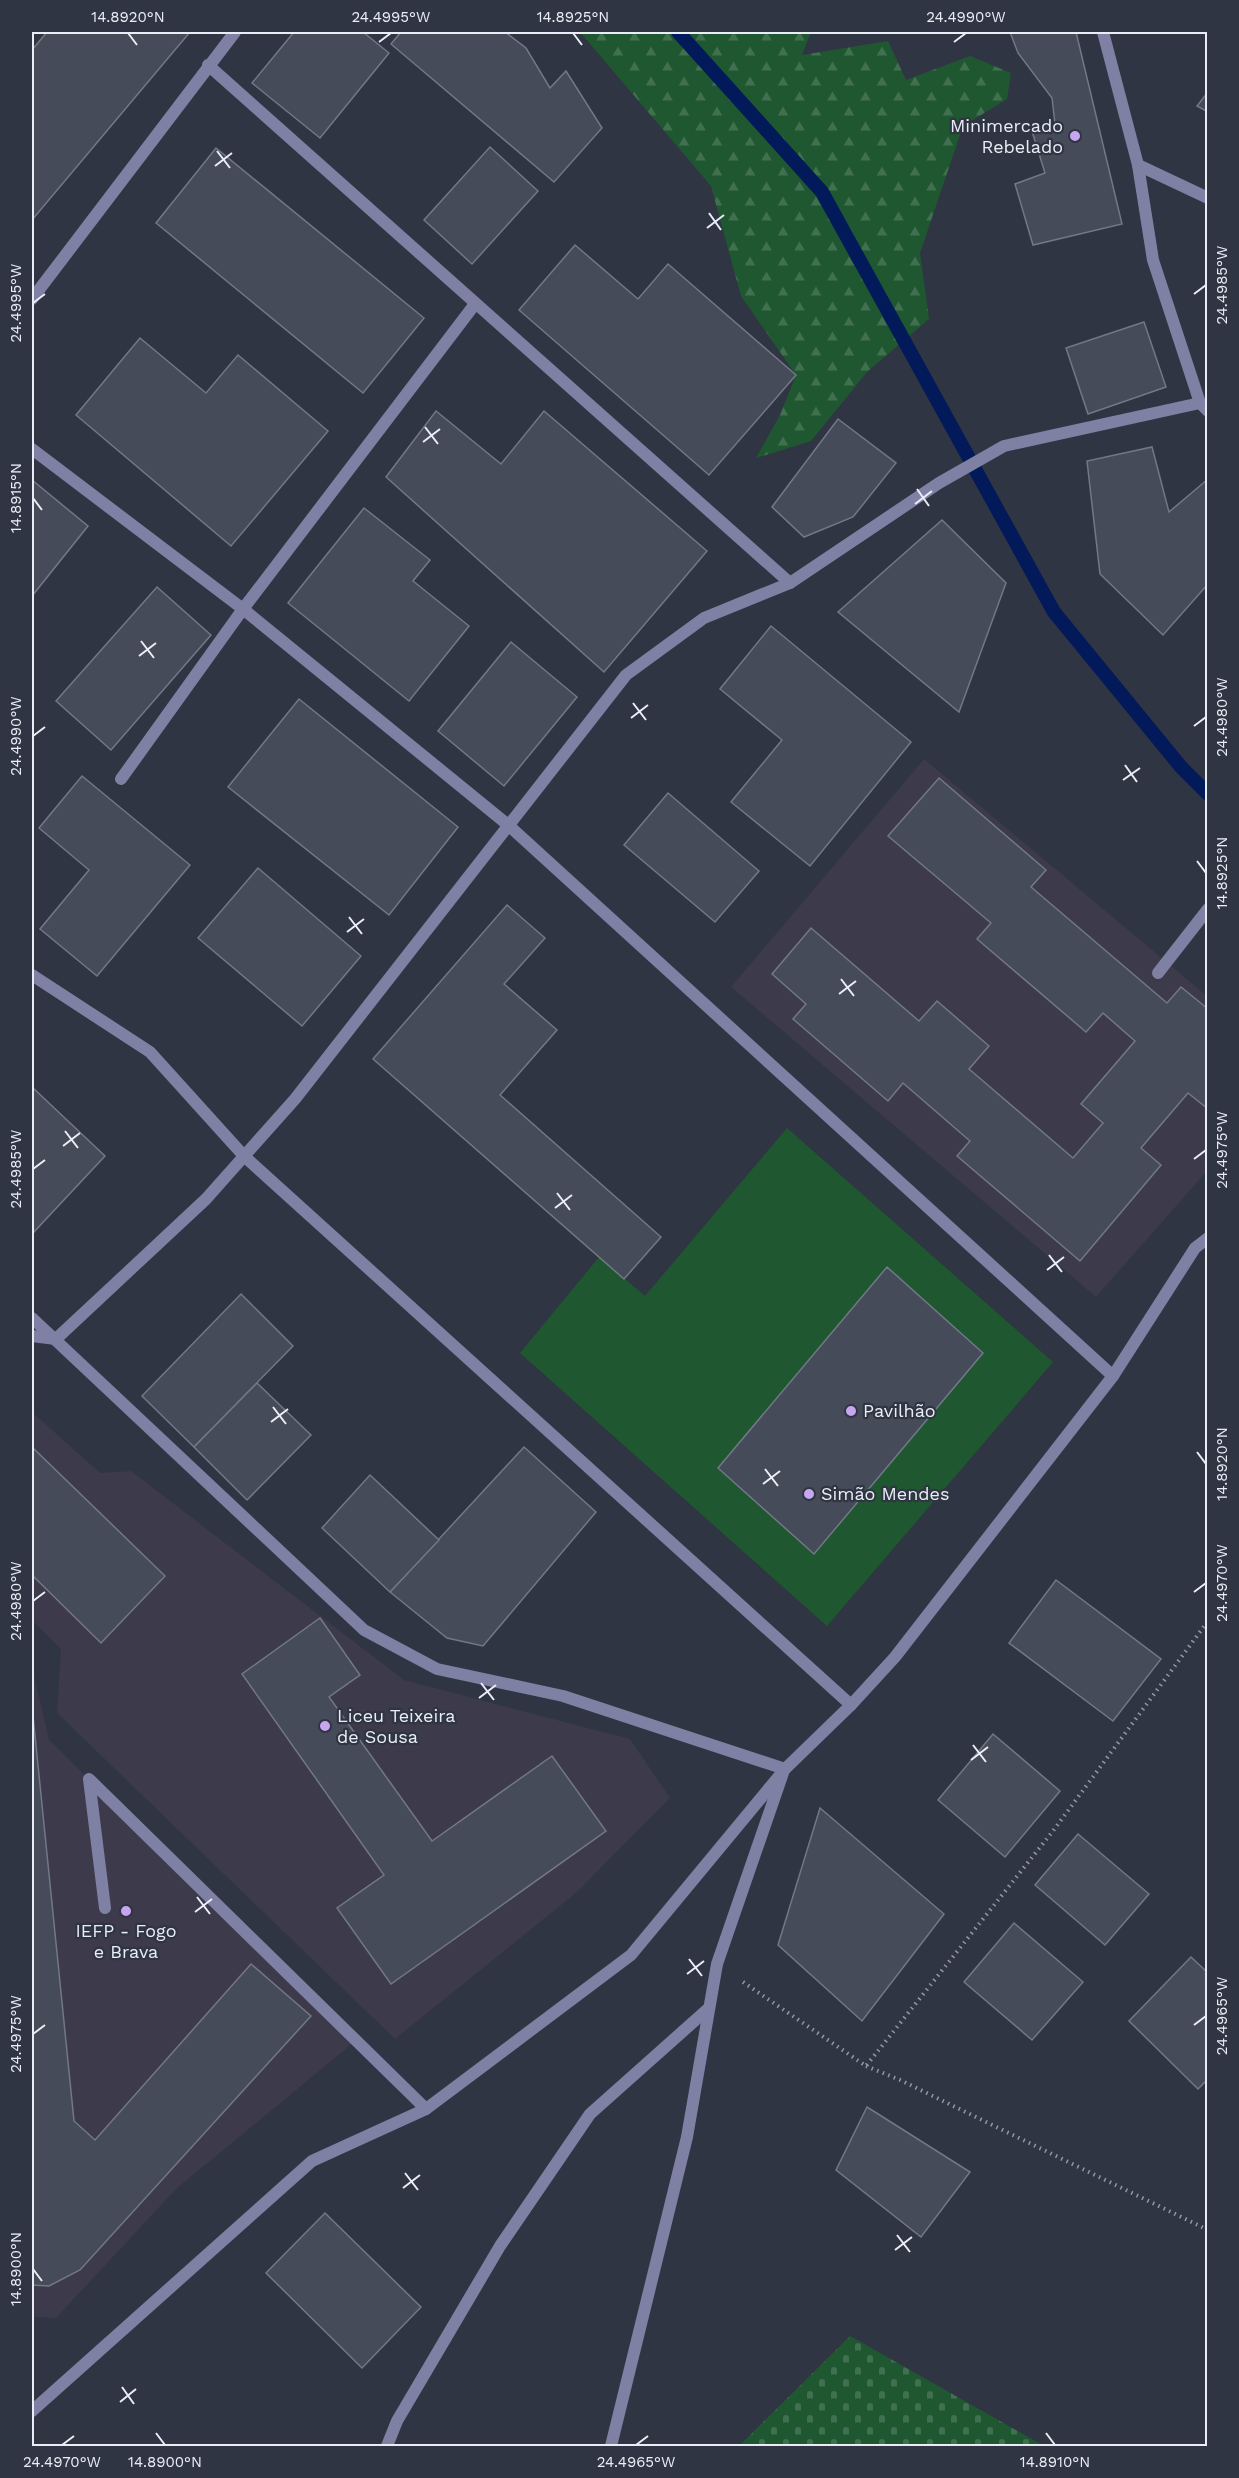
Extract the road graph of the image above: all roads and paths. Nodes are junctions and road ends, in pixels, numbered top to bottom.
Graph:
1 (235, 32) edge
2 (1103, 32) edge
3 (208, 65) junction
4 (1138, 165) junction
5 (1208, 198) edge
6 (32, 299) edge
7 (475, 304) junction
8 (1204, 407) edge
9 (32, 449) edge
10 (790, 583) junction
11 (243, 609) junction
12 (121, 778) dead end
13 (507, 824) junction
14 (1208, 909) edge
15 (1158, 973) dead end
16 (32, 975) edge
17 (244, 1156) junction
18 (1208, 1238) edge
19 (32, 1318) edge
20 (32, 1336) edge
21 (56, 1339) junction
22 (1113, 1376) junction
23 (1208, 1622) edge
24 (851, 1705) junction
25 (784, 1769) junction
26 (105, 1908) dead end
27 (717, 1964) junction
28 (709, 2008) junction
29 (866, 2066) junction
30 (426, 2109) junction
31 (1208, 2230) edge
32 (32, 2411) edge
33 (387, 2446) edge
34 (611, 2446) edge

1 - 3 street
2 - 4 street
3 - 6 street
3 - 7 street
4 - 5 street
4 - 8 street
7 - 10 street
7 - 11 street
8 - 10 street
9 - 11 street
10 - 13 street
11 - 12 street
11 - 13 street
13 - 17 street
13 - 22 street
14 - 15 street
16 - 17 street
17 - 21 street
17 - 24 street
18 - 22 street
19 - 21 street
20 - 21 street
21 - 25 street
22 - 24 street
23 - 29 path
24 - 25 street
25 - 27 street
25 - 30 street
26 - 30 street
27 - 28 street
27 - 29 path
28 - 33 street
28 - 34 street
29 - 31 path
30 - 32 street

